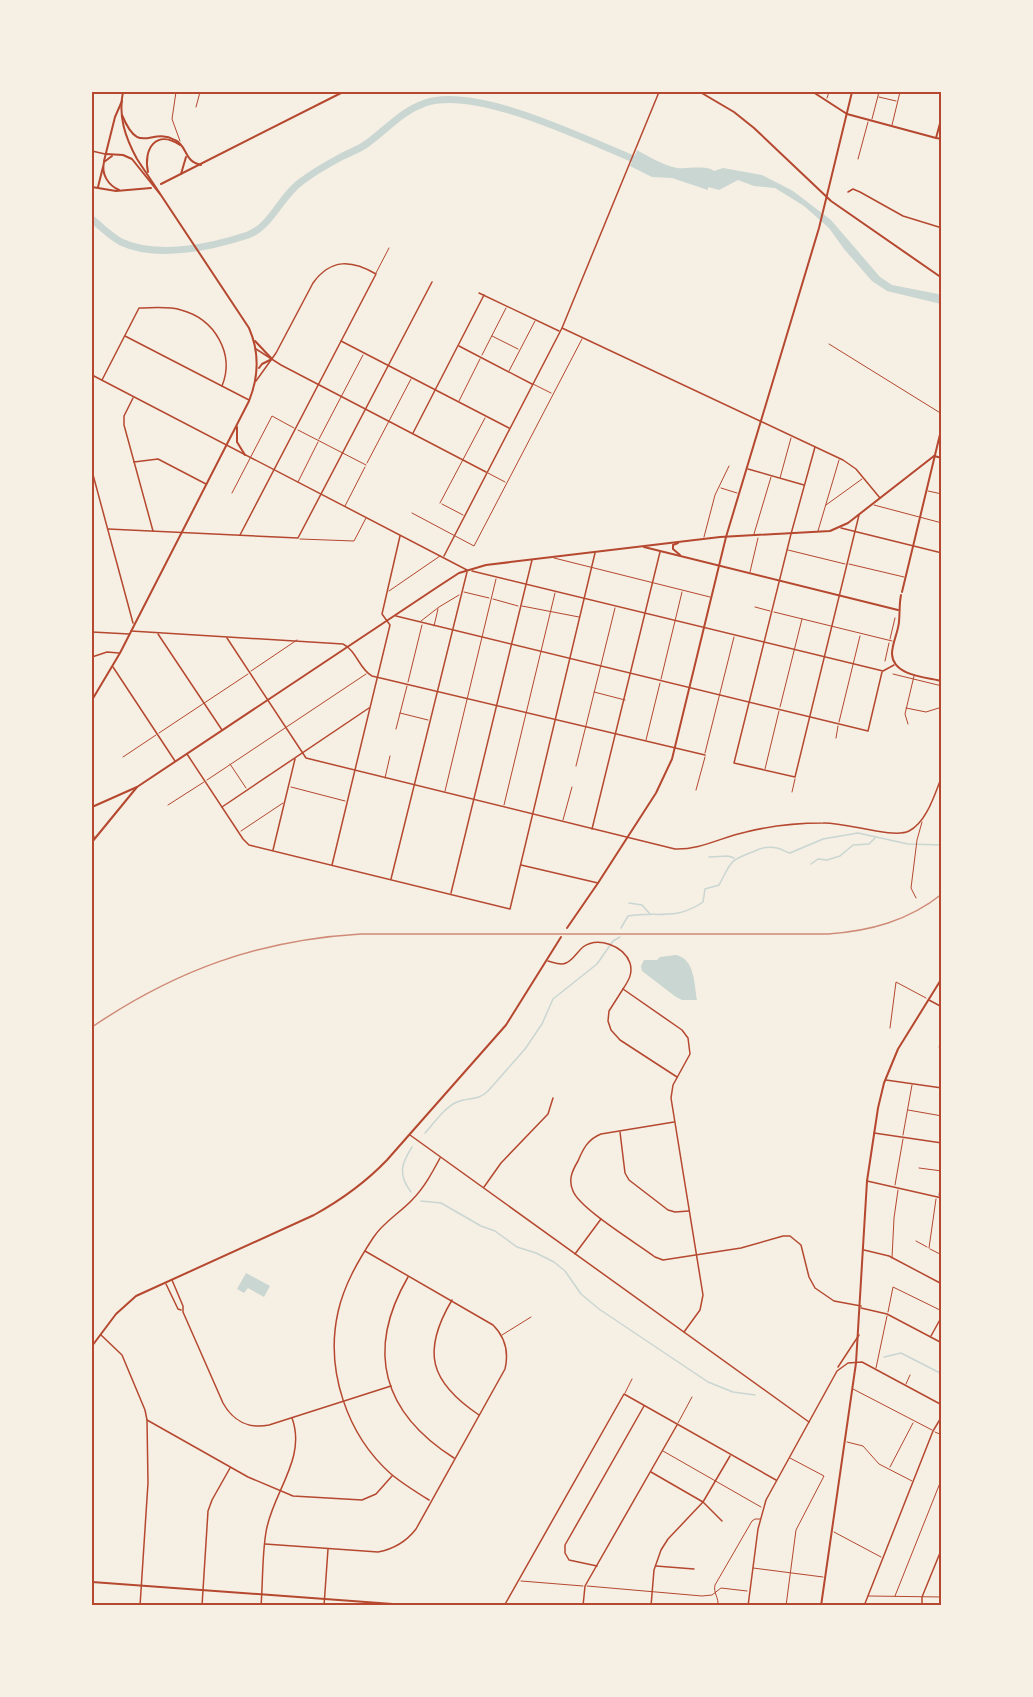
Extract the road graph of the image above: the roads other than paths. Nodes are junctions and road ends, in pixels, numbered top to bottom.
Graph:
1 (123, 92) edge
2 (176, 92) edge
3 (200, 92) edge
4 (343, 92) edge
5 (659, 92) edge
6 (700, 92) edge
7 (813, 92) edge
8 (828, 92) edge
9 (852, 92) edge
10 (879, 92) edge
11 (900, 92) edge
12 (878, 97) junction
13 (122, 101) junction
14 (826, 101) junction
15 (898, 102) junction
16 (196, 107) dead end
17 (121, 112) junction
18 (847, 114) junction
19 (942, 116) edge
20 (870, 121) junction
21 (892, 126) junction
22 (936, 138) junction
23 (942, 139) edge
24 (182, 145) junction
25 (92, 151) edge
26 (106, 154) junction
27 (186, 154) junction
28 (118, 156) junction
29 (858, 159) dead end
30 (201, 165) junction
31 (103, 166) junction
32 (181, 175) junction
33 (148, 176) junction
34 (161, 184) dead end
35 (92, 188) edge
36 (151, 188) dead end
37 (97, 189) junction
38 (125, 191) junction
39 (848, 192) dead end
40 (942, 228) edge
41 (389, 248) dead end
42 (376, 274) junction
43 (942, 278) edge
44 (432, 282) dead end
45 (479, 293) dead end
46 (484, 295) junction
47 (507, 306) junction
48 (535, 320) junction
49 (562, 328) junction
50 (560, 331) junction
51 (125, 336) junction
52 (491, 336) junction
53 (253, 337) junction
54 (582, 338) junction
55 (341, 341) junction
56 (829, 344) dead end
57 (458, 345) junction
58 (256, 349) junction
59 (520, 350) junction
60 (364, 353) junction
61 (481, 357) junction
62 (272, 360) junction
63 (388, 365) junction
64 (257, 370) junction
65 (509, 372) junction
66 (92, 375) edge
67 (412, 377) junction
68 (102, 381) junction
69 (256, 381) junction
70 (533, 384) junction
71 (318, 385) junction
72 (222, 386) junction
73 (435, 390) junction
74 (553, 394) junction
75 (133, 397) junction
76 (341, 397) junction
77 (249, 401) junction
78 (458, 402) junction
79 (365, 409) junction
80 (942, 414) edge
81 (486, 416) junction
82 (388, 421) junction
83 (237, 425) junction
84 (942, 426) edge
85 (296, 428) junction
86 (510, 429) junction
87 (412, 434) junction
88 (792, 436) junction
89 (319, 441) junction
90 (226, 445) junction
91 (815, 447) junction
92 (342, 453) junction
93 (245, 455) junction
94 (934, 456) junction
95 (250, 458) junction
96 (839, 458) junction
97 (942, 458) edge
98 (463, 460) junction
99 (134, 462) junction
100 (366, 465) junction
101 (729, 466) dead end
102 (746, 468) junction
103 (274, 470) junction
104 (92, 471) edge
105 (487, 472) junction
106 (771, 476) junction
107 (780, 478) junction
108 (864, 478) junction
109 (298, 482) junction
110 (507, 483) junction
111 (207, 484) junction
112 (804, 485) junction
113 (719, 487) junction
114 (926, 490) junction
115 (232, 493) dead end
116 (739, 493) junction
117 (321, 494) junction
118 (942, 494) edge
119 (880, 498) junction
120 (436, 501) dead end
121 (440, 503) junction
122 (872, 505) junction
123 (345, 506) junction
124 (825, 506) junction
125 (412, 513) dead end
126 (859, 514) junction
127 (464, 516) junction
128 (366, 517) junction
129 (920, 517) junction
130 (942, 523) edge
131 (841, 528) junction
132 (108, 529) junction
133 (153, 531) junction
134 (855, 531) junction
135 (182, 533) junction
136 (818, 533) junction
137 (791, 534) junction
138 (400, 535) junction
139 (454, 535) junction
140 (240, 536) junction
141 (754, 536) junction
142 (759, 536) junction
143 (726, 537) junction
144 (298, 538) junction
145 (704, 539) junction
146 (690, 541) junction
147 (641, 546) junction
148 (913, 546) junction
149 (787, 550) junction
150 (660, 551) junction
151 (595, 552) junction
152 (942, 553) edge
153 (442, 557) junction
154 (550, 557) junction
155 (685, 557) junction
156 (532, 559) junction
157 (847, 564) junction
158 (720, 566) junction
159 (592, 567) junction
160 (467, 570) junction
161 (750, 573) junction
162 (497, 577) junction
163 (906, 577) junction
164 (779, 580) junction
165 (653, 583) junction
166 (526, 584) junction
167 (682, 590) junction
168 (556, 591) junction
169 (387, 592) junction
170 (462, 592) junction
171 (840, 595) junction
172 (461, 596) junction
173 (584, 598) junction
174 (712, 598) junction
175 (491, 599) junction
176 (521, 606) junction
177 (616, 606) junction
178 (439, 607) junction
179 (755, 608) dead end
180 (898, 610) junction
181 (551, 612) junction
182 (772, 612) junction
183 (645, 613) junction
184 (394, 615) junction
185 (580, 617) junction
186 (895, 618) dead end
187 (802, 619) junction
188 (386, 621) junction
189 (675, 621) junction
190 (422, 622) junction
191 (134, 624) junction
192 (434, 626) junction
193 (832, 627) junction
194 (705, 628) junction
195 (452, 631) junction
196 (92, 632) edge
197 (130, 632) junction
198 (158, 634) junction
199 (861, 634) junction
200 (734, 635) junction
201 (227, 638) junction
202 (482, 638) junction
203 (297, 640) junction
204 (890, 641) junction
205 (764, 642) junction
206 (894, 642) junction
207 (512, 645) junction
208 (349, 647) junction
209 (794, 650) junction
210 (541, 652) junction
211 (120, 653) junction
212 (92, 657) edge
213 (824, 657) junction
214 (570, 659) junction
215 (885, 660) dead end
216 (854, 664) junction
217 (895, 665) junction
218 (112, 666) junction
219 (601, 666) junction
220 (883, 671) junction
221 (249, 673) junction
222 (368, 673) junction
223 (631, 674) junction
224 (893, 674) dead end
225 (914, 674) junction
226 (377, 677) junction
227 (913, 679) junction
228 (660, 681) junction
229 (942, 681) edge
230 (407, 684) junction
231 (942, 686) edge
232 (690, 688) junction
233 (437, 691) junction
234 (594, 692) junction
235 (720, 695) junction
236 (467, 698) junction
237 (92, 700) edge
238 (268, 700) junction
239 (625, 700) junction
240 (749, 702) junction
241 (204, 704) junction
242 (497, 705) junction
243 (942, 707) edge
244 (370, 708) junction
245 (906, 708) junction
246 (779, 710) junction
247 (400, 713) junction
248 (527, 713) junction
249 (810, 717) junction
250 (555, 719) junction
251 (430, 721) junction
252 (839, 724) junction
253 (908, 724) dead end
254 (586, 727) junction
255 (286, 728) junction
256 (396, 729) dead end
257 (222, 731) junction
258 (158, 734) junction
259 (616, 734) junction
260 (836, 738) dead end
261 (646, 741) junction
262 (675, 748) junction
263 (302, 753) junction
264 (187, 754) junction
265 (705, 755) junction
266 (390, 756) dead end
267 (123, 757) dead end
268 (295, 758) junction
269 (175, 762) junction
270 (230, 764) junction
271 (576, 766) dead end
272 (765, 770) junction
273 (355, 771) junction
274 (942, 776) edge
275 (795, 777) junction
276 (385, 778) junction
277 (205, 782) junction
278 (414, 785) junction
279 (137, 787) junction
280 (288, 787) junction
281 (572, 787) dead end
282 (247, 790) junction
283 (696, 790) dead end
284 (444, 792) junction
285 (792, 792) dead end
286 (474, 800) junction
287 (347, 801) junction
288 (284, 802) junction
289 (168, 806) dead end
290 (92, 807) edge
291 (222, 807) junction
292 (503, 807) junction
293 (532, 814) junction
294 (923, 816) junction
295 (562, 822) junction
296 (592, 829) junction
297 (92, 830) edge
298 (238, 833) junction
299 (628, 838) junction
300 (94, 839) junction
301 (92, 842) edge
302 (272, 852) junction
303 (520, 864) junction
304 (332, 866) junction
305 (391, 880) junction
306 (598, 883) junction
307 (451, 894) junction
308 (916, 898) dead end
309 (567, 928) dead end
310 (561, 937) dead end
311 (548, 960) junction
312 (942, 978) edge
313 (623, 989) junction
314 (928, 999) junction
315 (942, 1007) edge
316 (890, 1028) dead end
317 (677, 1077) junction
318 (885, 1080) junction
319 (913, 1084) junction
320 (942, 1088) edge
321 (553, 1098) dead end
322 (907, 1110) junction
323 (942, 1116) edge
324 (675, 1122) junction
325 (620, 1131) junction
326 (873, 1133) junction
327 (410, 1135) junction
328 (903, 1138) junction
329 (942, 1143) edge
330 (441, 1158) junction
331 (919, 1168) dead end
332 (942, 1172) edge
333 (942, 1176) edge
334 (867, 1181) junction
335 (895, 1187) junction
336 (483, 1188) junction
337 (899, 1188) junction
338 (939, 1197) edge
339 (689, 1211) junction
340 (601, 1218) junction
341 (915, 1241) dead end
342 (929, 1248) junction
343 (864, 1250) junction
344 (365, 1251) junction
345 (575, 1254) junction
346 (697, 1255) junction
347 (942, 1255) edge
348 (892, 1258) junction
349 (408, 1276) junction
350 (171, 1279) junction
351 (165, 1282) junction
352 (942, 1284) edge
353 (452, 1300) junction
354 (861, 1307) junction
355 (182, 1311) junction
356 (942, 1311) edge
357 (887, 1314) junction
358 (942, 1316) edge
359 (531, 1317) dead end
360 (684, 1332) junction
361 (101, 1334) junction
362 (502, 1335) junction
363 (859, 1335) junction
364 (930, 1338) junction
365 (942, 1343) edge
366 (92, 1346) edge
367 (856, 1363) junction
368 (875, 1369) junction
369 (837, 1371) junction
370 (910, 1375) dead end
371 (632, 1379) dead end
372 (905, 1385) junction
373 (391, 1386) junction
374 (853, 1389) junction
375 (624, 1394) junction
376 (692, 1397) dead end
377 (343, 1402) junction
378 (942, 1405) edge
379 (644, 1406) junction
380 (480, 1415) junction
381 (942, 1416) edge
382 (292, 1418) junction
383 (147, 1420) junction
384 (914, 1421) junction
385 (809, 1422) junction
386 (678, 1425) junction
387 (933, 1431) junction
388 (942, 1436) edge
389 (846, 1442) junction
390 (663, 1451) junction
391 (731, 1455) junction
392 (454, 1458) junction
393 (789, 1458) junction
394 (230, 1467) junction
395 (889, 1469) junction
396 (651, 1472) junction
397 (392, 1475) junction
398 (942, 1478) edge
399 (776, 1480) junction
400 (716, 1481) junction
401 (914, 1482) junction
402 (280, 1491) junction
403 (431, 1500) junction
404 (703, 1502) junction
405 (763, 1508) junction
406 (760, 1519) junction
407 (722, 1521) dead end
408 (832, 1531) junction
409 (265, 1544) junction
410 (942, 1548) edge
411 (328, 1549) junction
412 (883, 1558) junction
413 (597, 1566) junction
414 (655, 1566) junction
415 (752, 1568) junction
416 (694, 1569) dead end
417 (791, 1572) junction
418 (825, 1577) junction
419 (518, 1581) junction
420 (92, 1582) edge
421 (142, 1586) junction
422 (585, 1586) junction
423 (203, 1590) junction
424 (652, 1591) junction
425 (749, 1592) junction
426 (715, 1593) junction
427 (262, 1594) junction
428 (867, 1596) junction
429 (895, 1596) junction
430 (922, 1597) junction
431 (942, 1597) edge
432 (325, 1599) junction
433 (386, 1604) edge
434 (140, 1605) edge
435 (202, 1605) edge
436 (261, 1605) edge
437 (324, 1605) edge
438 (420, 1605) edge
439 (504, 1605) edge
440 (583, 1605) edge
441 (651, 1605) edge
442 (718, 1605) edge
443 (748, 1605) edge
444 (786, 1605) edge
445 (821, 1605) edge
446 (864, 1605) edge
447 (922, 1605) edge

1 - 13 main road
2 - 24 lane
3 - 16 lane
4 - 30 main road
5 - 49 street
6 - 43 main road
7 - 14 main road
8 - 14 lane
9 - 18 main road
10 - 12 lane
11 - 15 lane
12 - 15 lane
12 - 20 lane
13 - 17 main road
13 - 26 main road
14 - 18 main road
15 - 21 lane
17 - 24 main road
17 - 33 main road
18 - 20 main road
18 - 102 main road
19 - 22 main road
20 - 21 main road
20 - 29 lane
21 - 22 main road
22 - 23 main road
24 - 27 main road
24 - 33 main road
25 - 26 street
26 - 28 main road
26 - 31 main road
27 - 30 main road
27 - 32 main road
28 - 31 main road
28 - 33 main road
30 - 32 main road
31 - 37 main road
31 - 38 main road
32 - 34 main road
33 - 53 main road
35 - 37 main road
36 - 38 main road
37 - 38 main road
39 - 40 street
41 - 42 lane
42 - 55 street
42 - 62 street
44 - 63 street
45 - 46 street
46 - 47 street
46 - 57 street
47 - 48 street
47 - 52 lane
48 - 50 street
48 - 59 lane
49 - 50 street
49 - 54 street
50 - 70 street
51 - 68 street
51 - 72 street
51 - 72 street
52 - 59 lane
52 - 61 lane
53 - 58 main road
53 - 62 main road
54 - 74 lane
54 - 88 street
55 - 60 street
55 - 71 street
56 - 80 lane
57 - 61 street
57 - 73 street
58 - 62 street
58 - 64 main road
59 - 65 lane
60 - 63 street
60 - 76 lane
61 - 65 street
61 - 78 lane
62 - 64 main road
62 - 69 street
62 - 71 street
63 - 67 street
63 - 79 street
64 - 69 main road
65 - 70 street
66 - 68 street
67 - 73 street
67 - 82 lane
68 - 75 street
69 - 77 main road
70 - 74 lane
70 - 86 street
71 - 76 street
71 - 85 street
72 - 77 street
73 - 78 street
73 - 87 street
74 - 110 lane
75 - 90 street
75 - 99 street
76 - 79 street
76 - 89 lane
77 - 83 main road
78 - 81 street
79 - 82 street
79 - 92 street
81 - 86 street
81 - 98 lane
82 - 87 street
82 - 100 lane
83 - 90 main road
83 - 93 main road
84 - 94 main road
85 - 89 lane
85 - 95 lane
85 - 103 street
86 - 105 street
87 - 98 street
88 - 91 street
88 - 107 lane
89 - 92 lane
89 - 109 lane
90 - 93 street
90 - 111 main road
91 - 96 street
91 - 112 street
92 - 100 lane
92 - 117 street
93 - 95 street
94 - 97 main road
94 - 114 main road
94 - 119 main road
95 - 103 street
95 - 115 lane
96 - 108 street
96 - 124 lane
98 - 105 street
98 - 121 lane
99 - 111 street
99 - 133 street
100 - 123 lane
101 - 113 lane
102 - 106 street
102 - 116 main road
103 - 109 street
103 - 140 street
104 - 132 street
105 - 110 lane
105 - 127 street
106 - 107 street
106 - 141 lane
107 - 112 street
108 - 119 street
108 - 124 lane
109 - 117 street
110 - 139 lane
111 - 135 main road
112 - 137 street
113 - 116 lane
113 - 145 lane
114 - 118 lane
114 - 129 main road
116 - 143 main road
117 - 123 street
117 - 144 street
119 - 122 main road
120 - 121 lane
121 - 127 lane
122 - 126 main road
122 - 129 lane
123 - 128 street
124 - 136 lane
125 - 139 lane
126 - 131 main road
126 - 134 street
127 - 139 street
128 - 138 street
128 - 144 lane
129 - 130 lane
129 - 148 main road
131 - 134 street
131 - 136 main road
132 - 133 street
132 - 191 street
133 - 135 street
134 - 148 street
134 - 157 street
135 - 140 street
135 - 191 main road
136 - 137 main road
137 - 142 main road
137 - 149 street
138 - 153 street
138 - 169 street
139 - 153 street
140 - 144 street
141 - 142 main road
141 - 143 main road
142 - 161 lane
143 - 145 main road
143 - 158 main road
145 - 146 main road
146 - 147 main road
146 - 155 main road
147 - 150 main road
147 - 151 main road
148 - 152 street
148 - 163 main road
149 - 157 lane
149 - 164 street
150 - 155 main road
150 - 165 street
151 - 154 main road
151 - 159 street
153 - 160 street
153 - 169 lane
154 - 156 main road
154 - 159 lane
155 - 158 main road
156 - 160 main road
156 - 166 street
157 - 163 lane
157 - 171 street
158 - 161 main road
158 - 174 main road
159 - 165 lane
159 - 173 street
160 - 162 street
160 - 170 street
160 - 184 main road
161 - 164 main road
162 - 166 street
162 - 175 lane
163 - 180 main road
164 - 171 main road
164 - 182 street
165 - 167 lane
165 - 183 street
166 - 168 street
166 - 176 street
167 - 174 lane
167 - 189 lane
168 - 173 street
168 - 181 lane
169 - 188 street
170 - 172 street
170 - 175 lane
171 - 180 main road
171 - 193 street
172 - 178 lane
172 - 195 street
173 - 177 street
173 - 185 street
174 - 194 main road
175 - 176 lane
175 - 202 lane
176 - 181 lane
176 - 207 street
177 - 183 street
177 - 219 lane
178 - 190 lane
178 - 192 lane
179 - 182 lane
180 - 206 main road
181 - 185 lane
181 - 210 lane
182 - 187 lane
182 - 205 street
183 - 189 street
183 - 223 street
184 - 188 main road
184 - 190 street
185 - 214 street
186 - 204 lane
187 - 193 lane
187 - 209 lane
188 - 208 main road
188 - 226 street
189 - 194 street
189 - 228 lane
190 - 192 street
190 - 230 lane
191 - 197 main road
192 - 195 street
193 - 199 lane
193 - 213 street
194 - 200 street
194 - 232 main road
195 - 202 street
195 - 233 street
196 - 197 street
197 - 198 street
197 - 211 main road
198 - 201 street
198 - 241 street
199 - 204 lane
199 - 216 lane
200 - 205 street
200 - 235 lane
201 - 203 street
201 - 221 street
202 - 207 street
202 - 236 lane
203 - 208 street
203 - 221 lane
204 - 206 lane
204 - 215 lane
205 - 209 street
205 - 240 street
206 - 217 main road
207 - 210 street
207 - 242 street
208 - 222 street
208 - 238 main road
209 - 213 street
209 - 246 lane
210 - 214 street
210 - 248 lane
211 - 212 street
211 - 218 main road
213 - 216 street
213 - 249 street
214 - 219 street
214 - 250 street
216 - 220 street
216 - 252 lane
217 - 220 street
217 - 225 main road
218 - 237 main road
218 - 258 street
219 - 223 street
219 - 234 lane
220 - 252 street
221 - 238 street
221 - 241 lane
222 - 226 street
222 - 255 lane
223 - 228 street
223 - 239 street
224 - 227 lane
225 - 227 lane
225 - 229 main road
226 - 230 street
226 - 244 street
227 - 231 lane
227 - 245 lane
228 - 232 street
228 - 261 lane
230 - 233 street
230 - 247 lane
232 - 235 street
232 - 262 main road
233 - 236 street
233 - 251 street
234 - 239 lane
234 - 254 lane
235 - 240 street
235 - 265 lane
236 - 242 street
236 - 284 lane
238 - 255 street
238 - 257 main road
239 - 259 street
240 - 246 street
240 - 272 street
241 - 257 street
241 - 258 lane
242 - 248 street
242 - 286 street
243 - 245 lane
244 - 263 street
244 - 273 street
245 - 253 lane
246 - 249 street
246 - 272 lane
247 - 251 lane
247 - 256 lane
248 - 250 street
248 - 292 lane
249 - 252 street
249 - 275 street
250 - 254 street
250 - 293 street
251 - 278 street
252 - 260 lane
254 - 259 street
254 - 271 lane
255 - 263 street
255 - 270 lane
257 - 264 main road
258 - 267 lane
258 - 269 street
259 - 261 street
259 - 296 street
261 - 262 street
262 - 265 street
262 - 299 main road
263 - 268 street
263 - 273 street
264 - 269 main road
264 - 277 street
265 - 283 lane
266 - 276 lane
268 - 280 street
268 - 282 street
269 - 279 main road
270 - 277 lane
270 - 282 lane
272 - 275 street
273 - 276 street
273 - 287 street
274 - 294 street
275 - 285 lane
276 - 278 street
277 - 289 lane
277 - 291 street
278 - 284 street
278 - 305 street
279 - 290 main road
279 - 300 main road
280 - 287 lane
280 - 288 street
281 - 295 lane
282 - 291 street
284 - 286 street
286 - 292 street
286 - 307 street
287 - 304 street
288 - 298 lane
288 - 302 street
291 - 298 street
292 - 293 street
293 - 295 street
293 - 303 street
294 - 299 street
294 - 308 lane
295 - 296 street
296 - 299 street
297 - 300 main road
298 - 302 street
299 - 306 main road
300 - 301 main road
302 - 304 street
303 - 306 street
303 - 307 street
304 - 305 street
305 - 307 street
306 - 309 main road
310 - 311 main road
311 - 313 street
311 - 327 main road
312 - 314 main road
313 - 317 street
313 - 317 street
314 - 315 street
314 - 316 lane
314 - 318 main road
317 - 324 street
318 - 319 street
318 - 326 main road
319 - 320 street
319 - 322 lane
321 - 336 street
322 - 323 lane
322 - 328 lane
324 - 325 street
324 - 339 street
325 - 339 street
325 - 340 street
326 - 328 street
326 - 334 main road
327 - 330 street
327 - 350 main road
328 - 329 street
328 - 335 lane
330 - 336 street
330 - 344 street
331 - 332 lane
333 - 338 lane
334 - 335 street
334 - 343 main road
335 - 337 street
336 - 345 street
337 - 338 street
337 - 348 lane
338 - 342 lane
339 - 346 street
340 - 345 street
340 - 346 street
341 - 342 lane
342 - 347 lane
343 - 348 street
343 - 354 main road
344 - 349 street
344 - 377 street
345 - 360 street
346 - 354 street
346 - 360 street
348 - 352 street
349 - 353 street
349 - 373 street
350 - 351 main road
350 - 355 street
351 - 355 street
351 - 361 main road
353 - 362 street
353 - 380 street
354 - 357 street
354 - 363 main road
355 - 382 street
356 - 357 lane
357 - 364 street
357 - 368 lane
358 - 364 street
359 - 362 lane
360 - 385 street
361 - 366 main road
361 - 383 street
362 - 380 street
363 - 367 main road
363 - 369 street
364 - 365 street
367 - 368 street
367 - 369 street
367 - 374 main road
368 - 372 street
369 - 385 street
370 - 372 lane
371 - 375 lane
372 - 378 street
373 - 377 street
373 - 392 street
374 - 384 lane
374 - 389 main road
375 - 379 street
375 - 419 street
376 - 386 lane
377 - 382 street
377 - 397 street
379 - 386 street
379 - 413 street
380 - 392 street
381 - 387 street
382 - 402 street
383 - 394 street
383 - 421 street
384 - 387 lane
384 - 395 lane
385 - 393 street
386 - 390 street
386 - 391 street
387 - 388 lane
387 - 401 street
389 - 395 lane
389 - 408 main road
390 - 396 street
390 - 400 lane
391 - 399 street
391 - 400 street
392 - 403 street
393 - 399 street
393 - 417 lane
394 - 402 street
394 - 423 street
395 - 401 lane
396 - 404 street
396 - 413 street
397 - 402 street
397 - 403 street
398 - 429 lane
399 - 405 street
400 - 404 street
400 - 405 lane
401 - 412 street
402 - 409 street
403 - 411 street
404 - 407 street
404 - 414 street
405 - 406 street
406 - 415 street
406 - 426 lane
408 - 412 lane
408 - 418 main road
409 - 411 street
409 - 427 street
410 - 430 street
411 - 432 street
412 - 428 street
413 - 422 street
414 - 416 street
414 - 424 street
415 - 417 lane
415 - 425 street
417 - 418 lane
417 - 444 lane
418 - 445 main road
419 - 422 lane
419 - 439 street
420 - 421 main road
421 - 423 main road
421 - 434 street
422 - 424 lane
422 - 440 street
423 - 427 main road
423 - 435 street
424 - 426 lane
424 - 441 street
425 - 426 lane
425 - 443 street
426 - 442 lane
427 - 432 main road
427 - 436 street
428 - 429 lane
428 - 446 street
429 - 430 lane
430 - 431 lane
430 - 447 street
432 - 433 main road
432 - 437 street
433 - 438 main road

